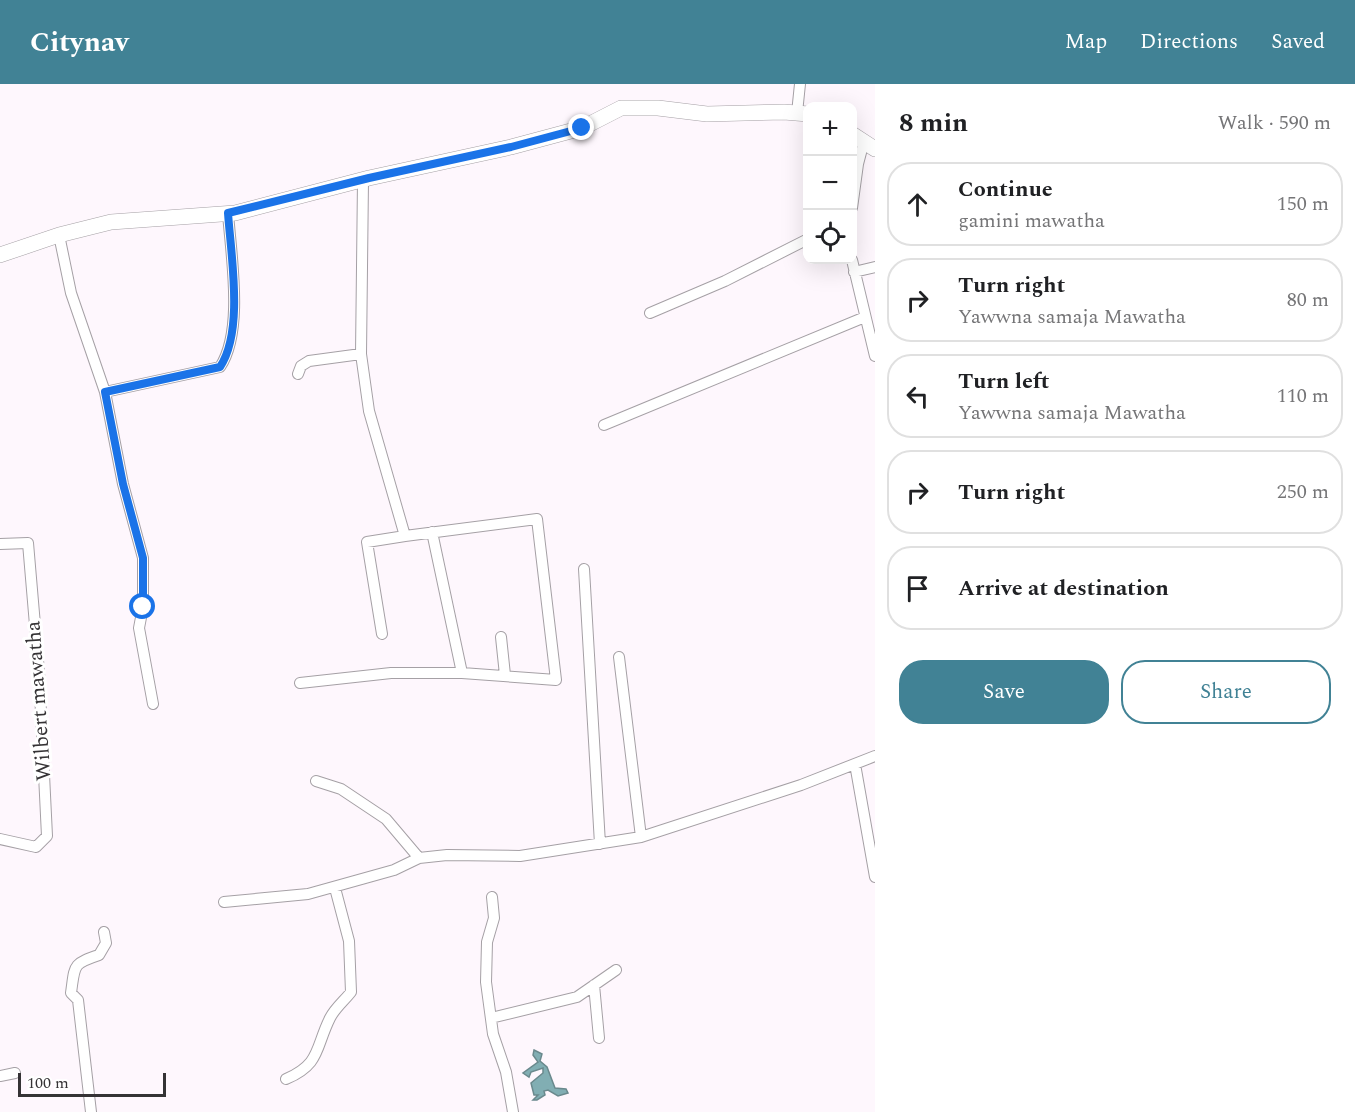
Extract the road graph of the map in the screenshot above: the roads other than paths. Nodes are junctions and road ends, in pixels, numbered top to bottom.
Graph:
1 (800, 84) edge
2 (802, 114) edge
3 (864, 141) edge
4 (857, 172) edge
5 (363, 180) junction
6 (228, 213) junction
7 (59, 236) junction
8 (803, 241) edge
9 (0, 255) edge
10 (853, 264) edge
11 (875, 267) edge
12 (854, 272) junction
13 (875, 299) edge
14 (862, 302) junction
15 (650, 313) dead end
16 (865, 317) junction
17 (361, 354) junction
18 (875, 356) edge
19 (298, 374) dead end
20 (105, 392) junction
21 (604, 425) dead end
22 (432, 532) junction
23 (405, 536) junction
24 (0, 544) edge
25 (584, 569) dead end
26 (382, 634) dead end
27 (501, 637) dead end
28 (619, 657) dead end
29 (462, 673) junction
30 (505, 675) junction
31 (300, 683) dead end
32 (153, 704) dead end
33 (875, 756) edge
34 (855, 764) junction
35 (316, 781) dead end
36 (641, 837) junction
37 (0, 839) edge
38 (600, 844) junction
39 (419, 858) junction
40 (875, 877) edge
41 (335, 888) junction
42 (492, 897) dead end
43 (224, 902) dead end
44 (104, 932) dead end
45 (616, 970) dead end
46 (594, 984) junction
47 (491, 1018) junction
48 (599, 1038) dead end
49 (15, 1073) dead end
50 (0, 1076) edge
51 (286, 1079) dead end
52 (91, 1112) edge
53 (513, 1112) edge

1 - 2 street
2 - 5 street
3 - 4 street
5 - 6 street
5 - 17 street
6 - 7 street
6 - 20 street
7 - 9 street
7 - 20 street
8 - 15 street
10 - 12 street
11 - 12 street
12 - 14 street
13 - 14 street
14 - 16 street
16 - 18 street
16 - 21 street
17 - 19 street
17 - 23 street
20 - 32 street
22 - 23 street
22 - 29 street
22 - 30 street
23 - 26 street
24 - 37 street, Wilbert mawatha
25 - 38 street
27 - 30 street
28 - 36 street
29 - 30 street
29 - 31 street
33 - 34 street
34 - 36 street
34 - 40 street
35 - 39 street
36 - 38 street
38 - 39 street
39 - 41 street
41 - 43 street
41 - 51 street
42 - 47 street
44 - 52 street
45 - 46 street
46 - 47 street
46 - 48 street
47 - 53 street
49 - 50 street

